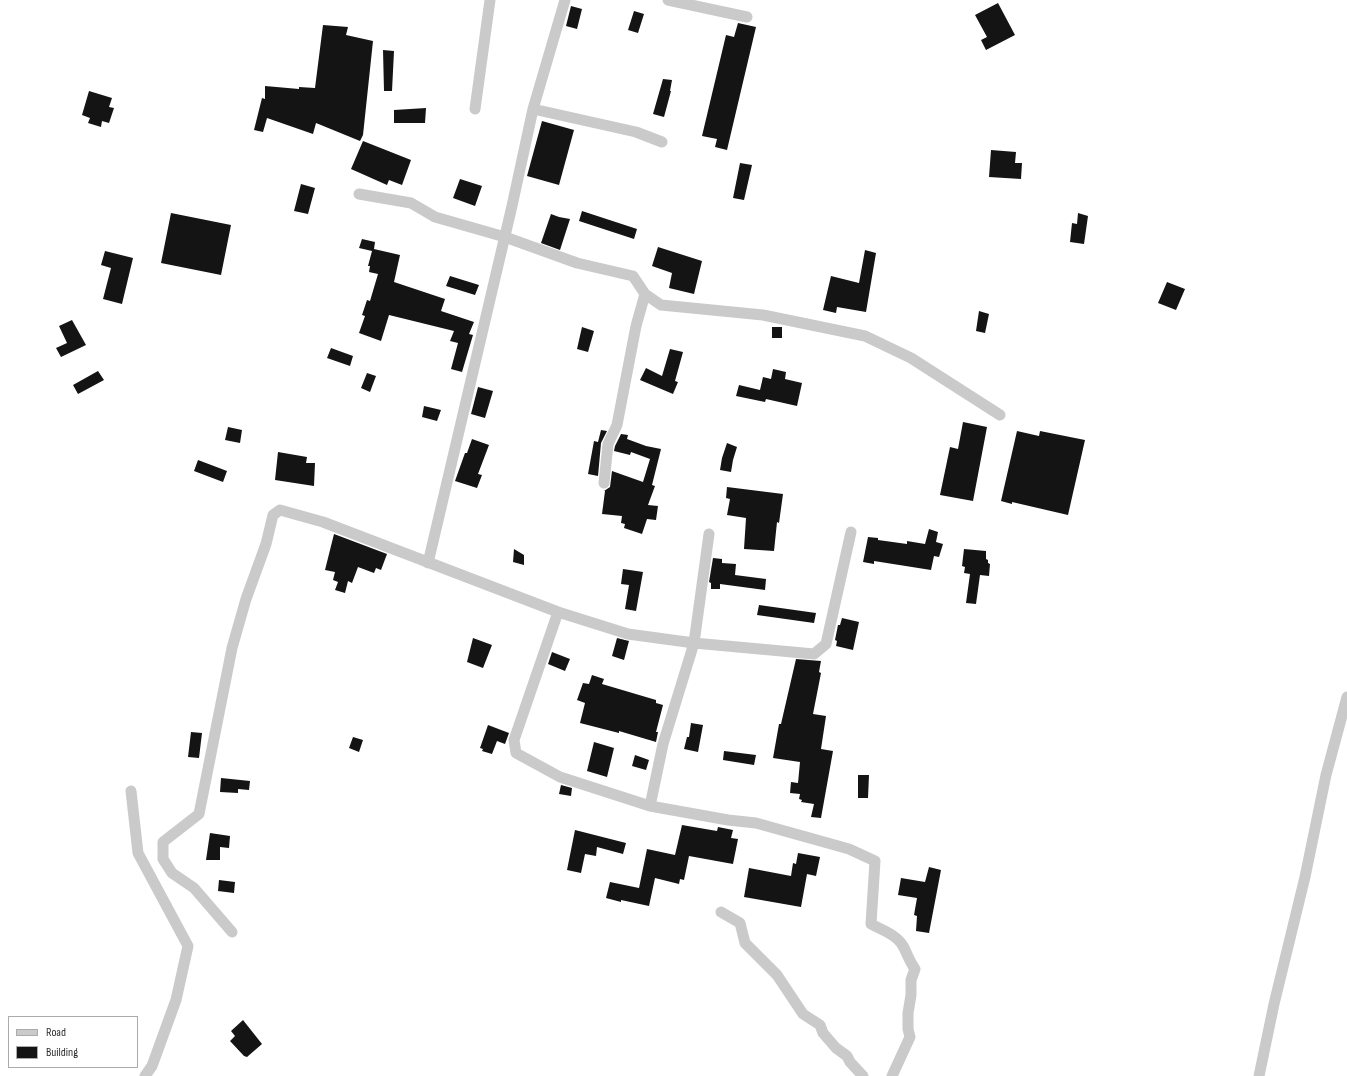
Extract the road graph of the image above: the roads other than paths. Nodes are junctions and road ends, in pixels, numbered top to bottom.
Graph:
1 (490, 0) edge
2 (565, 0) edge
3 (668, 0) edge
4 (747, 17) dead end
5 (475, 109) dead end
6 (533, 109) junction
7 (662, 142) dead end
8 (359, 194) dead end
9 (505, 237) junction
10 (645, 294) junction
11 (1000, 415) dead end
12 (604, 483) dead end
13 (851, 532) dead end
14 (709, 534) dead end
15 (428, 563) junction
16 (558, 612) junction
17 (694, 643) junction
18 (1347, 696) edge
19 (131, 791) dead end
20 (650, 806) junction
21 (721, 912) dead end
22 (232, 932) dead end
23 (145, 1076) edge
24 (863, 1076) edge
25 (892, 1076) edge
26 (1259, 1076) edge

1 - 5 street
2 - 6 street
3 - 4 street
6 - 7 street
6 - 9 street
8 - 9 street
9 - 10 street
9 - 15 street
10 - 11 street
10 - 12 street
13 - 17 street
14 - 17 street
15 - 16 street
15 - 22 street
16 - 17 street
16 - 20 street
17 - 20 street
18 - 26 street
19 - 23 street
20 - 25 street
21 - 24 street

